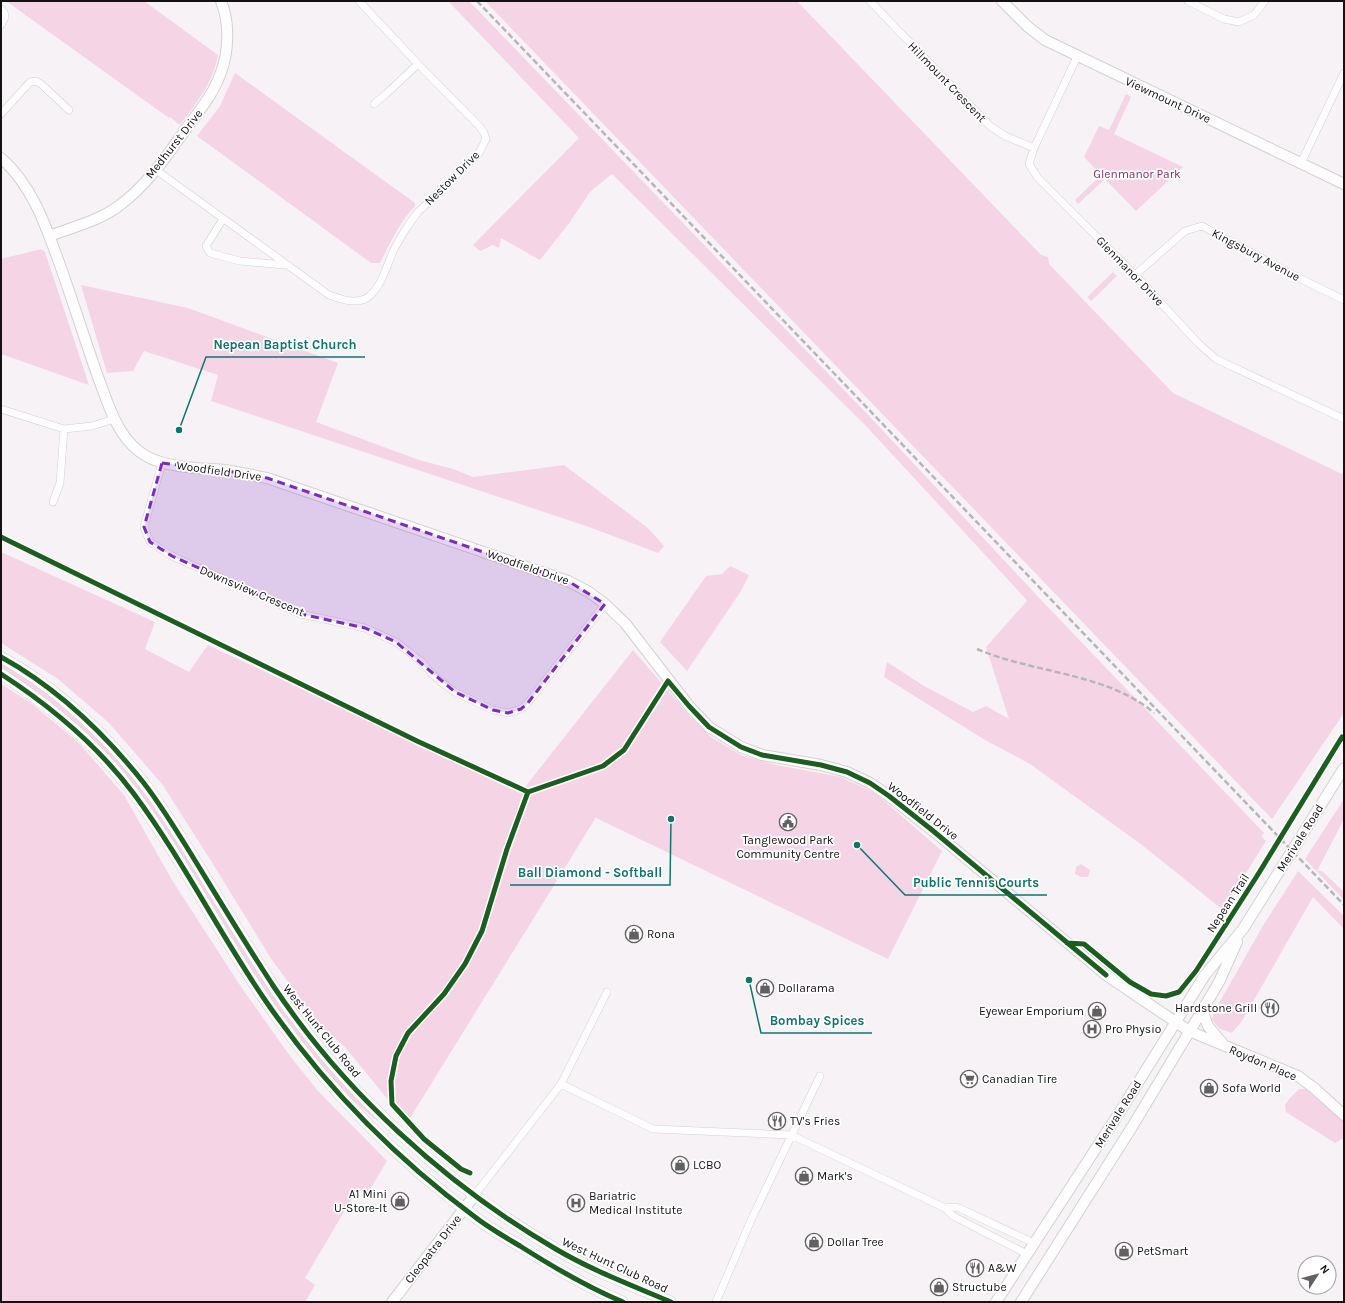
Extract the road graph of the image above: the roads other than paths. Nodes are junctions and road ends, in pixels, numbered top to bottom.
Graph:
1 (220, 1) edge
2 (359, 1) edge
3 (870, 1) edge
4 (1002, 1) edge
5 (1188, 1) edge
6 (1264, 1) edge
7 (1, 9) edge
8 (1, 25) edge
9 (1077, 57) junction
10 (418, 64) junction
11 (1344, 75) edge
12 (374, 104) dead end
13 (69, 110) dead end
14 (1, 114) edge
15 (1034, 148) junction
16 (1, 158) edge
17 (1301, 162) junction
18 (156, 170) junction
19 (1344, 184) edge
20 (223, 219) junction
21 (49, 236) junction
22 (285, 265) junction
23 (1135, 275) junction
24 (1344, 300) edge
25 (1, 409) edge
26 (114, 419) junction
27 (1344, 419) edge
28 (64, 429) junction
29 (162, 463) junction
30 (53, 502) dead end
31 (605, 604) junction
32 (1, 657) edge
33 (1, 674) edge
34 (1344, 770) edge
35 (1243, 929) junction
36 (607, 992) dead end
37 (1202, 1010) junction
38 (1175, 1022) junction
39 (1189, 1031) junction
40 (1224, 1046) junction
41 (820, 1076) dead end
42 (561, 1084) junction
43 (1344, 1115) edge
44 (791, 1135) junction
45 (474, 1196) junction
46 (465, 1208) junction
47 (945, 1208) junction
48 (1034, 1243) junction
49 (1027, 1254) junction
50 (392, 1302) edge
51 (623, 1302) edge
52 (671, 1302) edge
53 (716, 1302) edge
54 (996, 1302) edge
55 (1021, 1302) edge

1 - 18 street, Medhurst Drive
2 - 10 street, Nestow Drive
3 - 15 street, Hillmount Crescent
4 - 9 street, Viewmount Drive
5 - 6 street
7 - 8 street
9 - 15 street, Glenmanor Drive
9 - 17 street, Viewmount Drive
10 - 12 street
10 - 22 street, Nestow Drive
11 - 17 street
13 - 14 street
15 - 23 street, Glenmanor Drive
16 - 21 street, Woodfield Drive
17 - 19 street, Viewmount Drive
18 - 20 street, Nestow Drive
18 - 21 street, Medhurst Drive
20 - 22 street, Nestow Drive
20 - 22 street, Nestow Drive
21 - 26 street, Woodfield Drive
23 - 24 street, Kingsbury Avenue
23 - 27 street, Glenmanor Drive
25 - 28 street
26 - 28 street
26 - 29 street, Woodfield Drive
28 - 30 street
29 - 31 street, Woodfield Drive
29 - 31 street, Downsview Crescent
31 - 38 street, Woodfield Drive
32 - 45 main road, West Hunt Club Road
33 - 46 main road, West Hunt Club Road
34 - 35 street, Merivale Road
35 - 37 street, Merivale Road
35 - 38 street, Merivale Road
36 - 42 street
37 - 39 street, Merivale Road
37 - 40 street
38 - 39 street, Roydon Place
38 - 48 street, Merivale Road
39 - 40 street, Roydon Place
39 - 55 street, Merivale Road
40 - 43 street, Roydon Place
41 - 44 street
42 - 44 street
42 - 45 street
44 - 47 street
44 - 53 street
45 - 46 street, Cleopatra Drive
45 - 52 main road, West Hunt Club Road
46 - 50 street, Cleopatra Drive
46 - 51 main road, West Hunt Club Road
47 - 48 street
47 - 49 street
48 - 49 street, Merivale Road
49 - 54 street, Merivale Road

